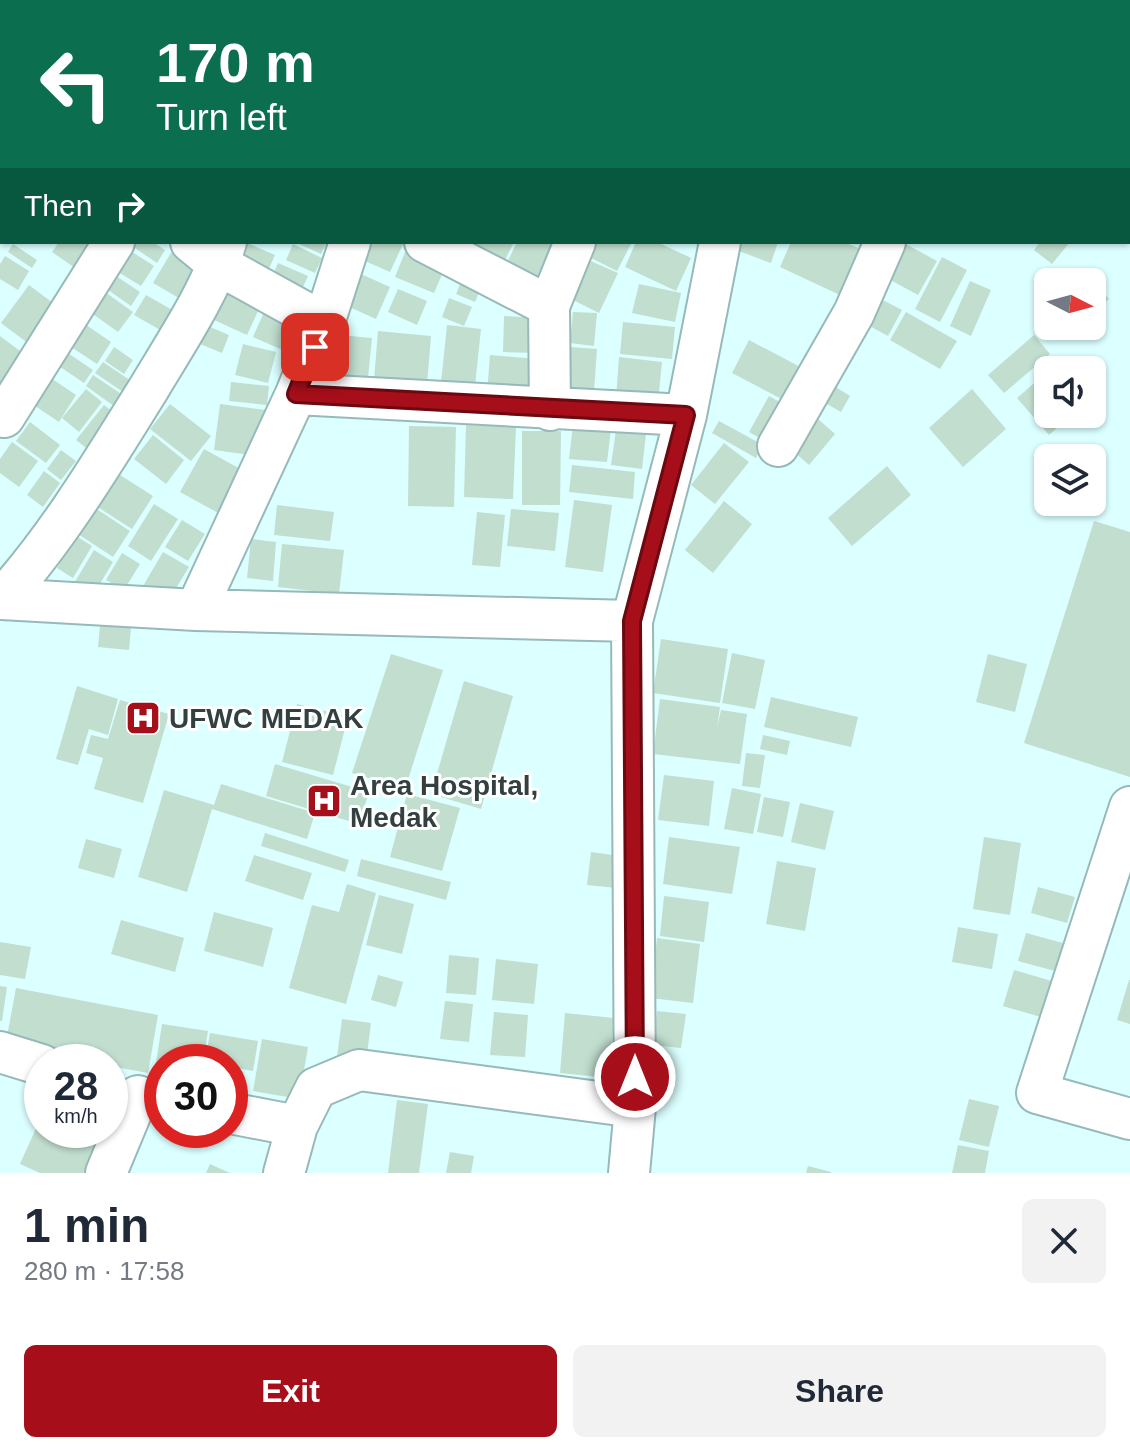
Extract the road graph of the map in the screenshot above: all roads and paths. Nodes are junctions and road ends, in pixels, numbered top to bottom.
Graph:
1 (113, 244) edge
2 (349, 244) edge
3 (574, 244) edge
4 (720, 244) edge
5 (884, 244) edge
6 (447, 247) edge
7 (212, 250) edge
8 (549, 306) junction
9 (324, 323) junction
10 (296, 394) junction
11 (550, 410) junction
12 (686, 415) junction
13 (4, 417) dead end
14 (778, 446) dead end
15 (6, 582) edge
16 (196, 610) junction
17 (632, 621) junction
18 (1130, 807) edge
19 (0, 1052) edge
20 (24, 1059) edge
21 (137, 1094) edge
22 (635, 1107) junction
23 (248, 1116) edge
24 (1130, 1119) edge
25 (297, 1126) junction
26 (106, 1173) edge
27 (284, 1173) edge
28 (629, 1173) edge

1 - 13 street
2 - 9 street
3 - 8 street
4 - 12 street
5 - 14 street
6 - 8 street
7 - 9 street
7 - 15 street
8 - 11 street
9 - 10 street
10 - 11 street
10 - 16 street
11 - 12 street
12 - 17 street
15 - 16 street
16 - 17 street
17 - 22 street
18 - 24 street
19 - 20 street
21 - 26 street
22 - 25 street
22 - 28 street
23 - 25 street
25 - 27 street

